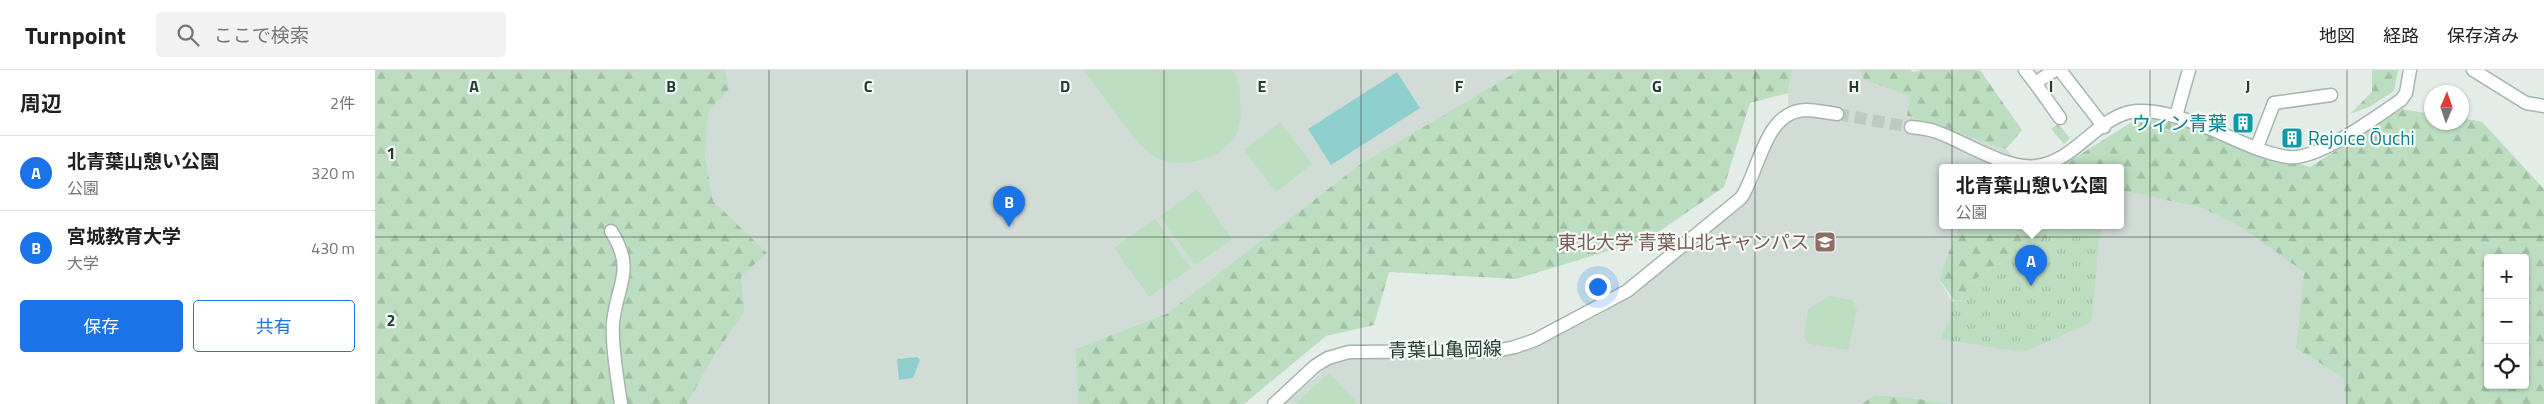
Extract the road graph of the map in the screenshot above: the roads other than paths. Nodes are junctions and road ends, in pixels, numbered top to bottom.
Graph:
1 (2025, 70) edge
2 (2055, 70) edge
3 (2060, 70) edge
4 (2189, 70) edge
5 (2410, 70) edge
6 (2473, 70) edge
7 (2035, 83) junction
8 (2331, 95) dead end
9 (2544, 106) edge
10 (1837, 114) tunnel mouth
11 (2176, 116) junction
12 (2060, 118) dead end
13 (2103, 126) junction
14 (1911, 127) tunnel mouth
15 (2257, 147) junction
16 (2011, 164) edge
17 (2048, 164) edge
18 (611, 231) dead end
19 (621, 404) edge
20 (1274, 404) edge

1 - 7 street
2 - 7 street
3 - 13 street
4 - 11 street
5 - 15 street
6 - 9 street
7 - 12 street
8 - 15 street
10 - 20 street, 青葉山亀岡線
11 - 13 street
11 - 15 street
13 - 17 street
14 - 16 street
18 - 19 street

